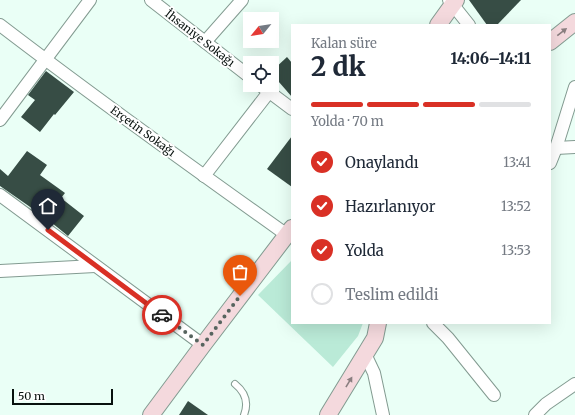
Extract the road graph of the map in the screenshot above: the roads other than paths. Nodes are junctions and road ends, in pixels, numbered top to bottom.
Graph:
1 (90, 0) edge
2 (150, 0) edge
3 (242, 0) edge
4 (452, 2) edge
5 (575, 22) edge
6 (439, 24) edge
7 (467, 24) edge
8 (0, 25) edge
9 (551, 41) edge
10 (205, 42) junction
11 (45, 60) junction
12 (243, 72) edge
13 (575, 87) edge
14 (262, 92) edge
15 (270, 92) edge
16 (291, 108) edge
17 (0, 120) edge
18 (575, 147) edge
19 (556, 148) junction
20 (551, 160) edge
21 (204, 176) junction
22 (0, 195) edge
23 (290, 232) edge
24 (95, 266) junction
25 (0, 271) edge
26 (434, 324) edge
27 (377, 330) edge
28 (203, 345) junction
29 (365, 354) junction
30 (235, 384) dead end
31 (575, 384) edge
32 (494, 395) dead end
33 (151, 415) edge
34 (244, 415) edge
35 (328, 415) edge
36 (383, 415) edge
37 (535, 415) edge

1 - 11 street
2 - 10 street, İhsaniye Sokağı
3 - 10 street
4 - 6 main road
4 - 7 street
9 -> 5 main road
8 - 11 street, Erçetin Sokağı
10 - 12 street, İhsaniye Sokağı
11 - 17 street
11 - 21 street, Erçetin Sokağı
13 - 19 street
14 - 21 street
15 - 16 street
18 - 19 street
19 - 20 street
21 - 23 street, Erçetin Sokağı
22 - 24 street
23 - 28 main road
24 - 25 street
24 - 28 street
26 - 32 street
27 - 29 main road
28 - 33 main road
35 -> 29 main road
29 - 36 street
30 - 34 lane
31 - 37 street

